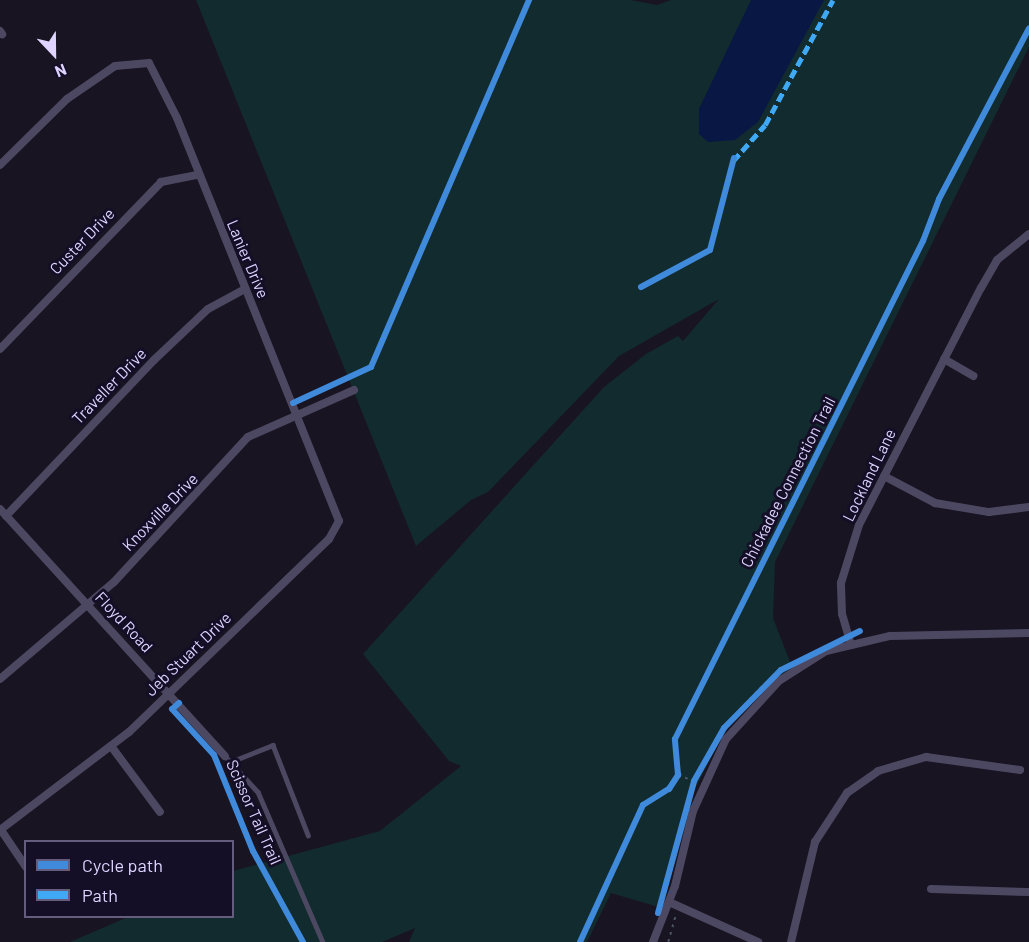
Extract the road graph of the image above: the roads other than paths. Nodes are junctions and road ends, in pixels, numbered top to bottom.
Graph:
1 (0, 165) edge
2 (197, 176) junction
3 (1029, 234) edge
4 (245, 289) junction
5 (0, 349) edge
6 (944, 359) junction
7 (974, 376) dead end
8 (354, 390) dead end
9 (297, 413) junction
10 (320, 467) joint
11 (884, 476) junction
12 (1029, 507) edge
13 (3, 513) edge
14 (88, 605) junction
15 (1029, 633) edge
16 (851, 645) junction
17 (0, 679) edge
18 (170, 693) junction
19 (111, 747) junction
20 (228, 759) junction
21 (1020, 770) dead end
22 (160, 812) dead end
23 (0, 830) edge
24 (308, 835) dead end
25 (24, 864) edge
26 (932, 889) dead end
27 (1029, 892) edge
28 (669, 902) junction
29 (323, 942) edge
30 (653, 942) edge
31 (759, 942) edge
32 (792, 942) edge

1 - 2 street, Lanier Drive
2 - 4 street, Lanier Drive
2 - 5 street, Custer Drive
3 - 6 street, Lockland Lane
4 - 9 street, Lanier Drive
4 - 13 street, Traveller Drive
6 - 7 street
6 - 11 street, Lockland Lane
8 - 9 street, Knoxville Drive
9 - 10 street, Lanier Drive
9 - 14 street, Knoxville Drive
10 - 18 street, Jeb Stuart Drive
11 - 12 street
11 - 16 street, Lockland Lane
13 - 14 street, Floyd Road
14 - 17 street, Knoxville Drive
14 - 18 street, Floyd Road
15 - 16 street
16 - 28 street
18 - 19 street, Jeb Stuart Drive
18 - 20 street, Floyd Road
19 - 22 street
19 - 23 street, Jeb Stuart Drive
20 - 24 lane
20 - 29 lane
21 - 32 street
23 - 25 street
26 - 27 street
28 - 30 street
28 - 31 street

